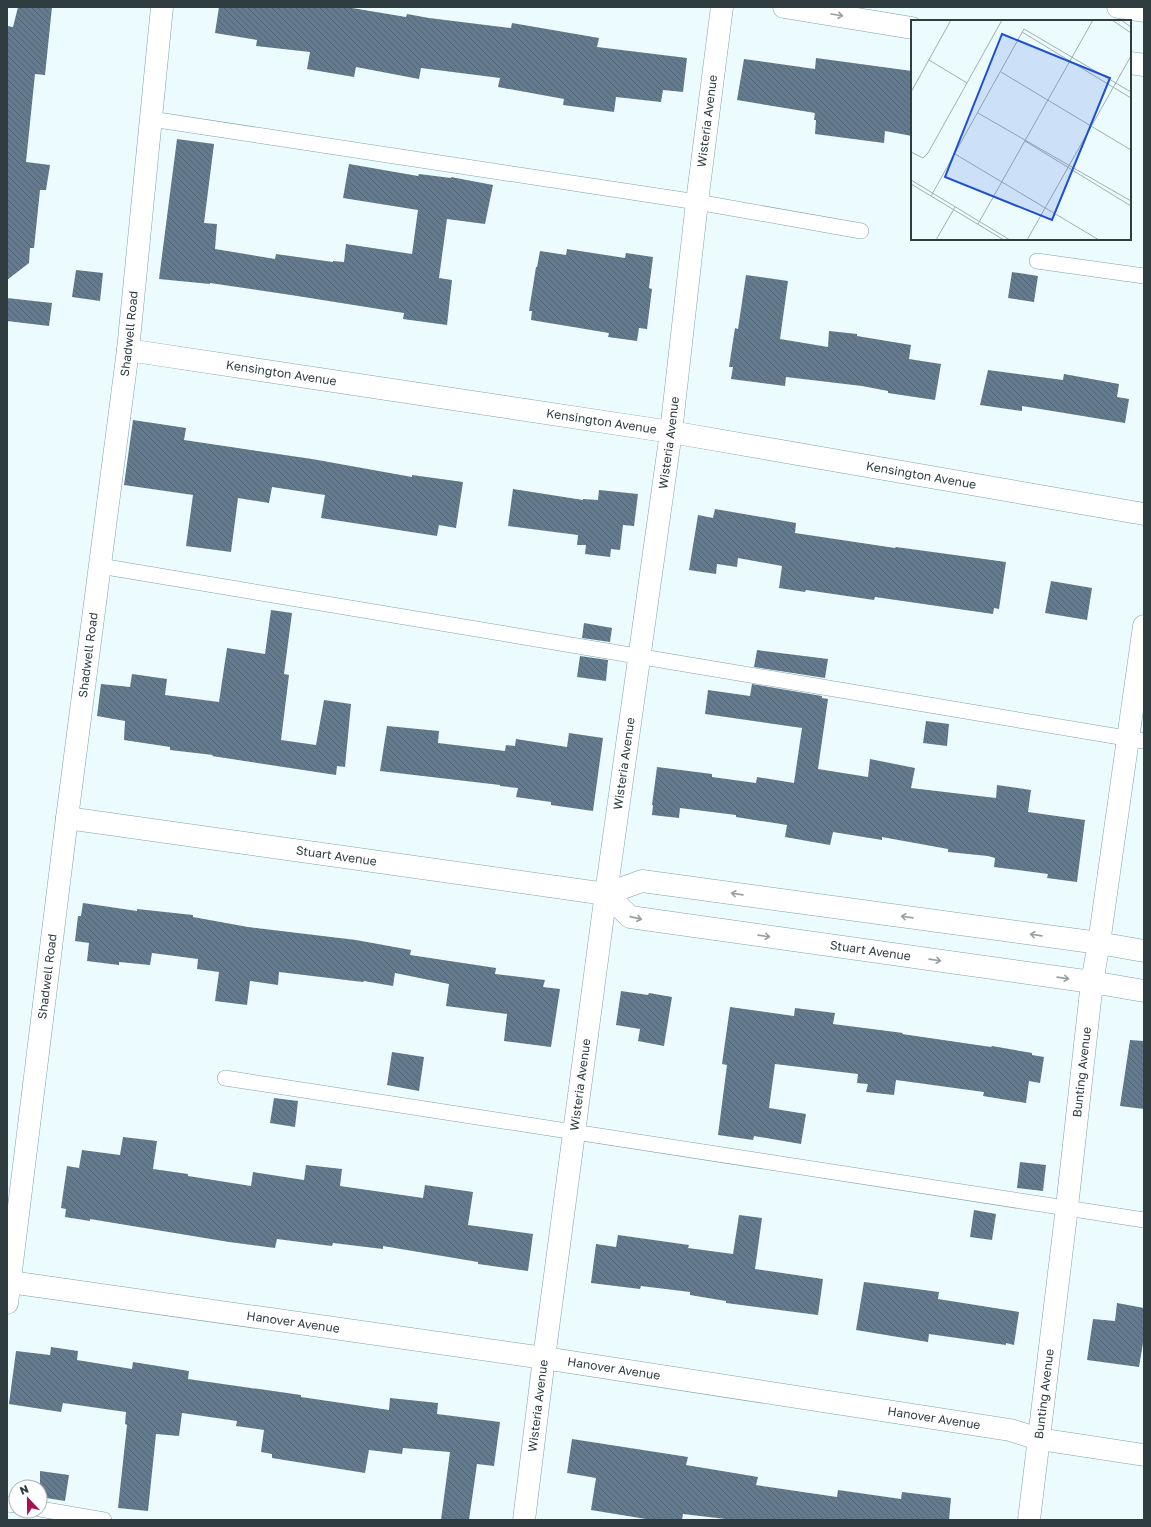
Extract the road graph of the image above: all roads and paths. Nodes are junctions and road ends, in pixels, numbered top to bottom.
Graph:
1 (162, 7) edge
2 (722, 7) edge
3 (784, 7) edge
4 (1118, 7) edge
5 (1144, 11) edge
6 (911, 28) edge
7 (1131, 63) edge
8 (1144, 65) edge
9 (151, 119) junction
10 (697, 202) junction
11 (861, 231) dead end
12 (1037, 261) dead end
13 (1144, 276) edge
14 (128, 350) junction
15 (671, 432) junction
16 (1144, 514) edge
17 (100, 566) junction
18 (1144, 626) edge
19 (639, 656) junction
20 (1136, 739) edge
21 (67, 818) junction
22 (606, 894) junction
23 (1099, 943) junction
24 (1144, 951) edge
25 (1092, 982) junction
26 (1144, 991) edge
27 (225, 1078) dead end
28 (574, 1133) junction
29 (1067, 1207) junction
30 (1144, 1220) edge
31 (10, 1282) junction
32 (7, 1303) edge
33 (544, 1358) junction
34 (1039, 1439) junction
35 (1144, 1455) edge
36 (48, 1510) edge
37 (104, 1520) edge
38 (524, 1520) edge
39 (1029, 1520) edge

1 - 9 street, Shadwell Road
2 - 10 street, Wisteria Avenue
3 -> 6 street
4 - 5 street
7 - 8 street
9 - 10 lane
9 - 14 street, Shadwell Road
10 - 11 lane
10 - 15 street, Wisteria Avenue
12 - 13 lane
14 - 15 street, Kensington Avenue
14 - 17 street, Shadwell Road
15 - 16 street, Kensington Avenue
15 - 19 street, Wisteria Avenue
17 - 19 lane
17 - 21 street, Shadwell Road
18 - 20 street, Bunting Avenue
19 - 20 lane
19 - 22 street, Wisteria Avenue
20 - 23 street, Bunting Avenue
21 - 22 street, Stuart Avenue
21 - 31 street, Shadwell Road
23 -> 22 street, Stuart Avenue
22 -> 25 street, Stuart Avenue
22 - 28 street, Wisteria Avenue
23 - 24 street, Stuart Avenue
23 - 25 street, Bunting Avenue
25 - 26 street, Stuart Avenue
25 - 29 street, Bunting Avenue
27 - 28 lane
28 - 29 lane
28 - 33 street, Wisteria Avenue
29 - 30 lane
29 - 34 street, Bunting Avenue
31 - 32 street, Shadwell Road
31 - 33 street, Hanover Avenue
33 - 34 street, Hanover Avenue
33 - 38 street, Wisteria Avenue
34 - 35 street, Hanover Avenue
34 - 39 street, Bunting Avenue
36 - 37 lane

